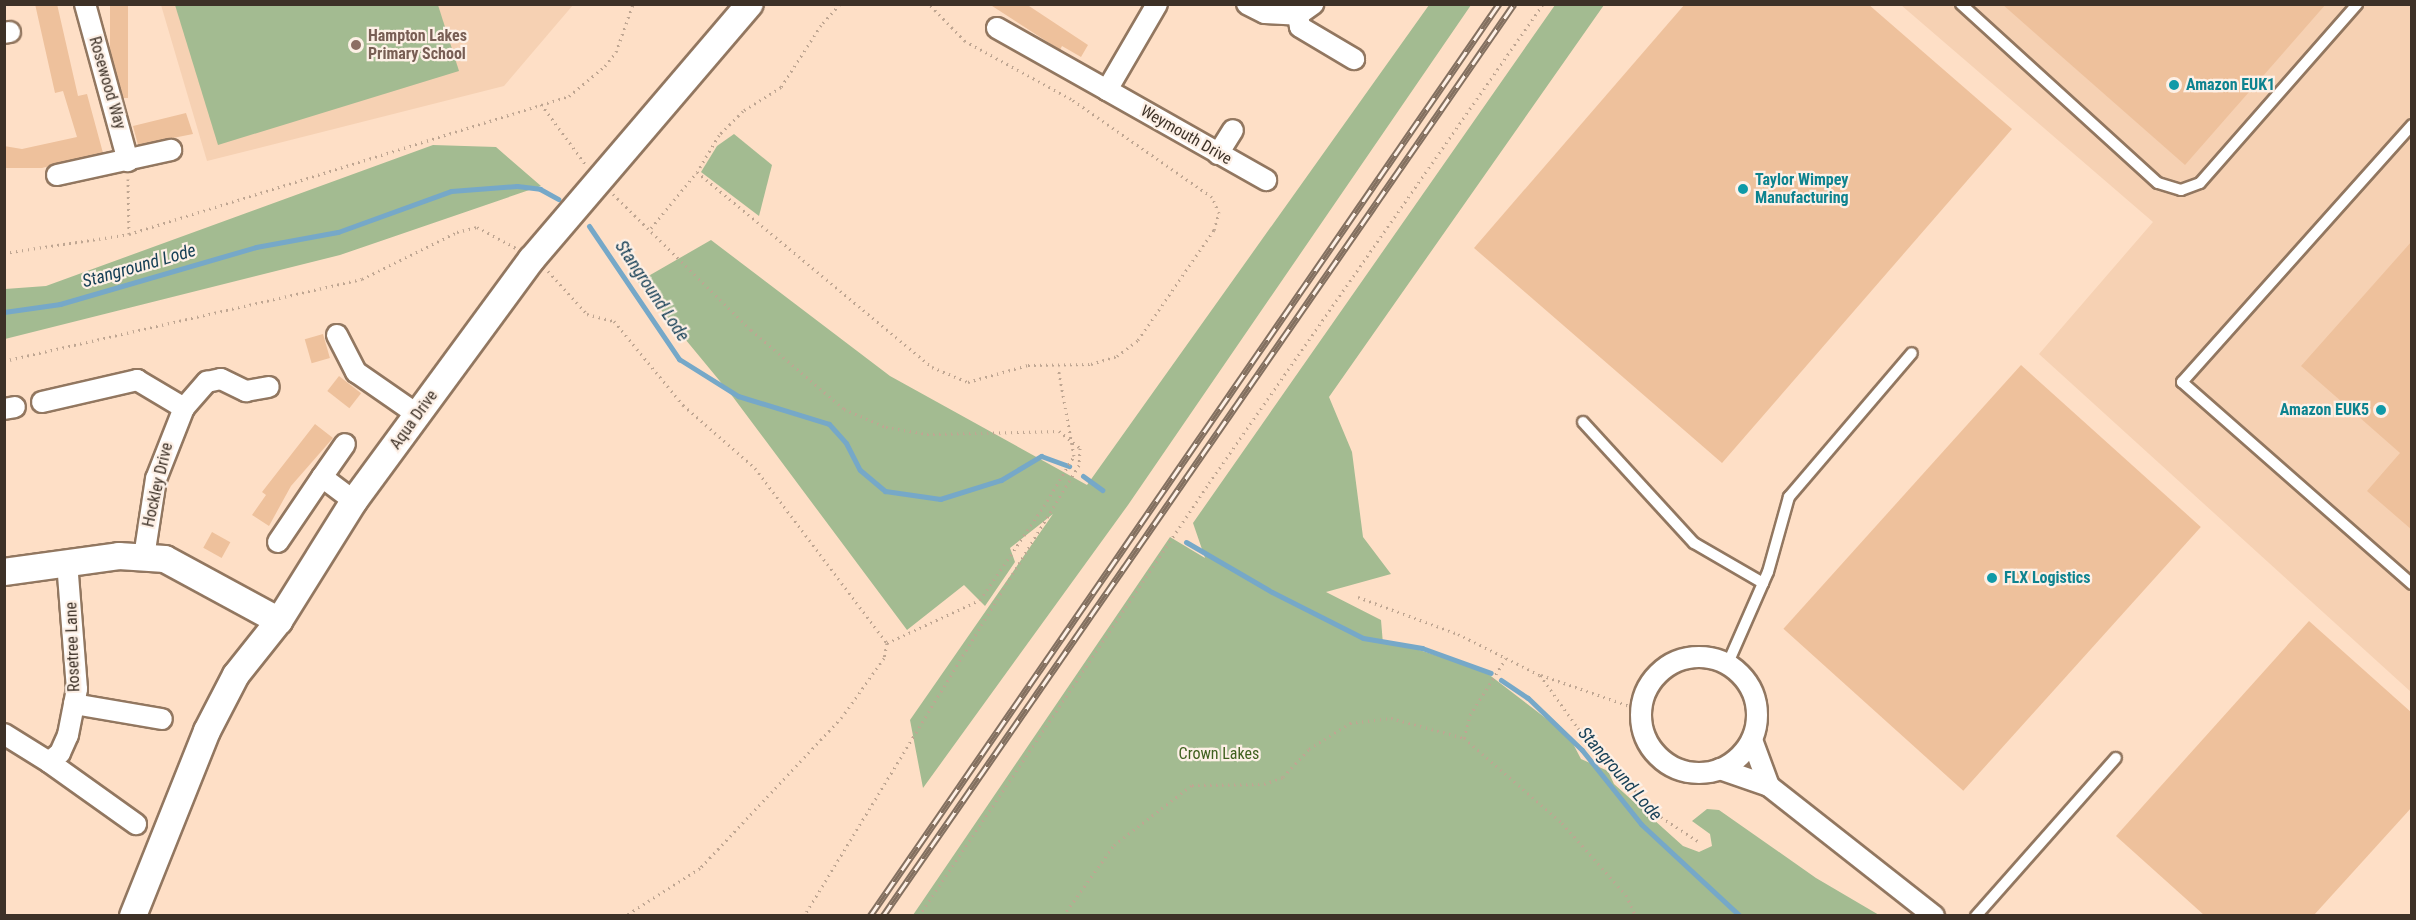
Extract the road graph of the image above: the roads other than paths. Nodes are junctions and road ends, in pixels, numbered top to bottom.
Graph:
1 (85, 4) edge
2 (750, 4) edge
3 (1157, 4) edge
4 (1247, 4) edge
5 (1961, 4) edge
6 (2357, 4) edge
7 (1302, 8) edge
8 (996, 28) dead end
9 (1354, 59) dead end
10 (1107, 90) junction
11 (2412, 125) edge
12 (1233, 130) dead end
13 (171, 150) dead end
14 (1218, 154) junction
15 (128, 161) junction
16 (57, 175) dead end
17 (1266, 180) dead end
18 (337, 335) dead end
19 (1912, 353) dead end
20 (269, 387) dead end
21 (42, 402) dead end
22 (183, 408) junction
23 (418, 415) junction
24 (1583, 422) dead end
25 (345, 444) dead end
26 (322, 477) junction
27 (354, 501) junction
28 (278, 542) dead end
29 (144, 557) junction
30 (67, 562) junction
31 (4, 572) edge
32 (1763, 583) junction
33 (2412, 584) edge
34 (279, 621) junction
35 (1728, 663) junction
36 (74, 704) junction
37 (162, 719) dead end
38 (4, 734) edge
39 (1752, 740) junction
40 (2116, 758) dead end
41 (49, 762) junction
42 (1720, 769) junction
43 (1769, 786) junction
44 (136, 825) dead end
45 (133, 915) edge
46 (1934, 915) edge
47 (1976, 915) edge

1 - 15 street, Rosewood Way
2 - 23 street, Aqua Drive
3 - 10 street
4 - 7 street
5 - 6 lane
7 - 9 street
8 - 10 street, Weymouth Drive
10 - 14 street, Weymouth Drive
11 - 33 lane
12 - 14 street
13 - 15 street
14 - 17 street, Weymouth Drive
15 - 16 street
18 - 23 street
19 - 32 lane
20 - 22 street, Hockley Drive
21 - 22 street
22 - 29 street, Hockley Drive
23 - 27 street, Aqua Drive
24 - 32 lane
25 - 26 street
26 - 27 street
26 - 28 street
27 - 34 street, Aqua Drive
29 - 30 street
29 - 34 street
30 - 31 street
30 - 36 street, Rosetree Lane
32 - 35 lane
34 - 45 street, Aqua Drive
35 - 39 street
35 - 42 street
36 - 37 street
36 - 41 street, Rosetree Lane
38 - 41 street
39 - 42 street
39 - 43 street
40 - 47 lane
41 - 44 street
42 - 43 street
43 - 46 street

